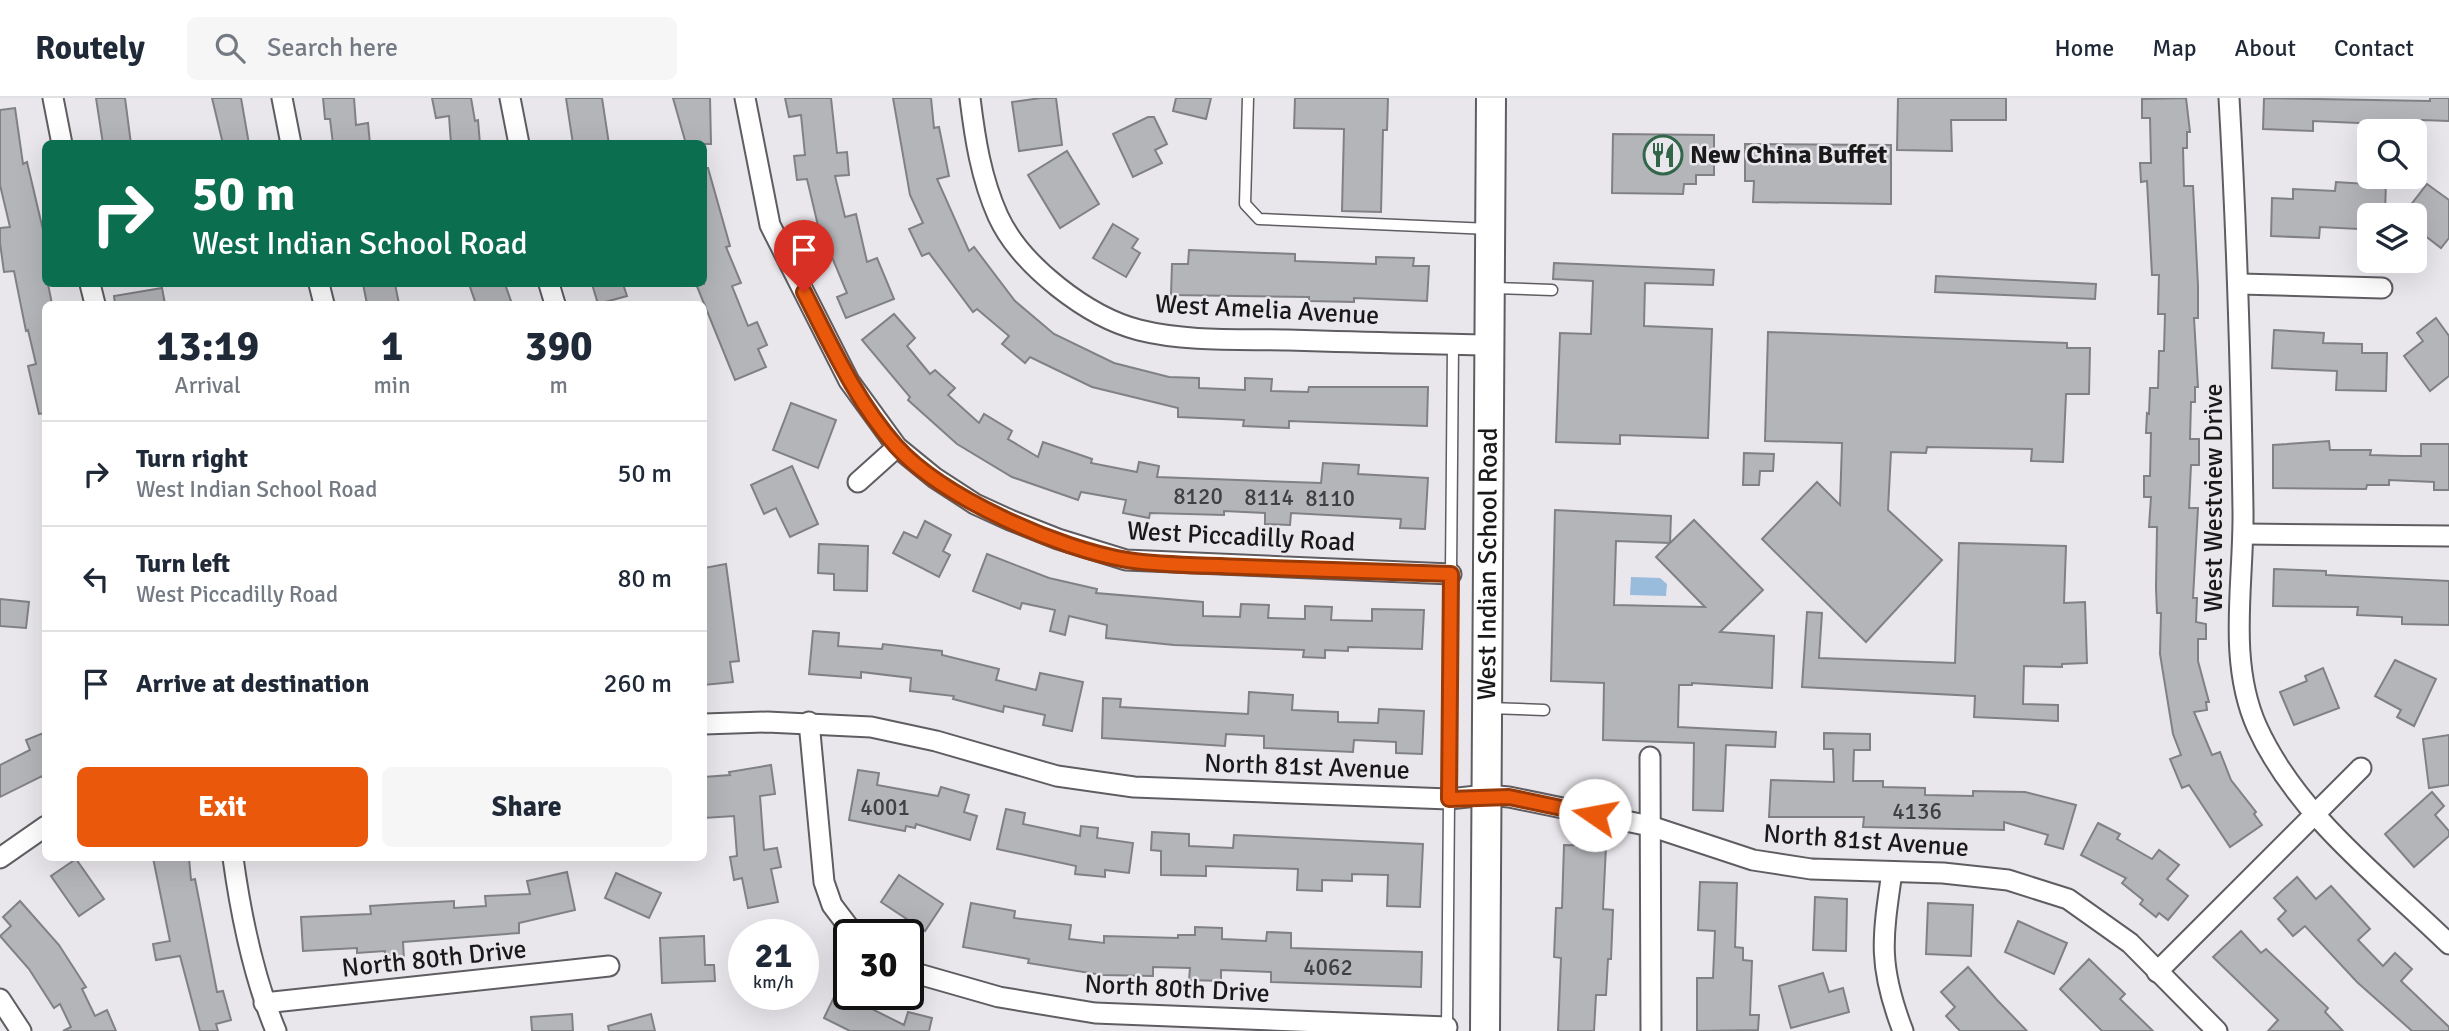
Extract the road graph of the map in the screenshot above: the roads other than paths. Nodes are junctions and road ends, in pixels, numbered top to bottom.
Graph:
1 (53, 98) edge
2 (282, 98) edge
3 (510, 98) edge
4 (744, 98) edge
5 (970, 98) edge
6 (1248, 98) edge
7 (1490, 98) edge
8 (2229, 98) edge
9 (61, 140) edge
10 (290, 140) edge
11 (518, 140) edge
12 (1490, 229) junction
13 (2240, 284) junction
14 (1490, 288) junction
15 (2382, 288) dead end
16 (1552, 290) dead end
17 (1453, 344) junction
18 (1490, 345) junction
19 (897, 447) junction
20 (858, 482) dead end
21 (2244, 534) junction
22 (2449, 536) edge
23 (1451, 574) junction
24 (1487, 708) junction
25 (1545, 710) dead end
26 (808, 722) junction
27 (707, 724) edge
28 (1650, 757) dead end
29 (2361, 768) dead end
30 (1486, 795) junction
31 (1449, 799) junction
32 (2314, 813) junction
33 (1650, 826) junction
34 (42, 829) edge
35 (0, 858) edge
36 (233, 861) edge
37 (1892, 872) junction
38 (842, 919) edge
39 (2449, 944) edge
40 (609, 966) dead end
41 (2157, 972) junction
42 (924, 976) edge
43 (0, 999) edge
44 (264, 1003) junction
45 (1447, 1029) edge
46 (21, 1031) edge
47 (276, 1031) edge
48 (1485, 1031) edge
49 (1651, 1031) edge
50 (1903, 1031) edge
51 (2217, 1031) edge

1 - 9 street
2 - 10 street
3 - 11 street
4 - 19 street, West Piccadilly Road
5 - 17 street, West Amelia Avenue
6 - 12 lane
7 - 12 main road, West Indian School Road
8 - 13 street, West Westview Drive
12 - 14 main road, West Indian School Road
13 - 15 street
13 - 21 street, West Westview Drive
14 - 16 lane
14 - 18 main road, West Indian School Road
17 - 18 street, West Amelia Avenue
17 - 23 lane, West Indian School Road
18 - 24 main road, West Indian School Road
19 - 20 street
19 - 23 street, West Piccadilly Road
21 - 22 street
21 - 32 street, West Westview Drive
23 - 31 lane, West Indian School Road
24 - 25 lane
24 - 30 main road, West Indian School Road
26 - 27 street, North 81st Avenue
26 - 31 street, North 81st Avenue
26 - 38 street
28 - 33 street
29 - 32 street
30 - 31 street, North 81st Avenue
30 - 33 street, North 81st Avenue
30 - 48 main road, West Indian School Road
31 - 45 lane, West Indian School Road
32 - 39 street, West Westview Drive
32 - 41 street
33 - 37 street, North 81st Avenue
33 - 49 street
34 - 35 street
36 - 44 street
37 - 41 street, North 81st Avenue
37 - 50 street
40 - 44 street, North 80th Drive
41 - 51 street
42 - 45 street, North 80th Drive
43 - 46 street
44 - 47 street

